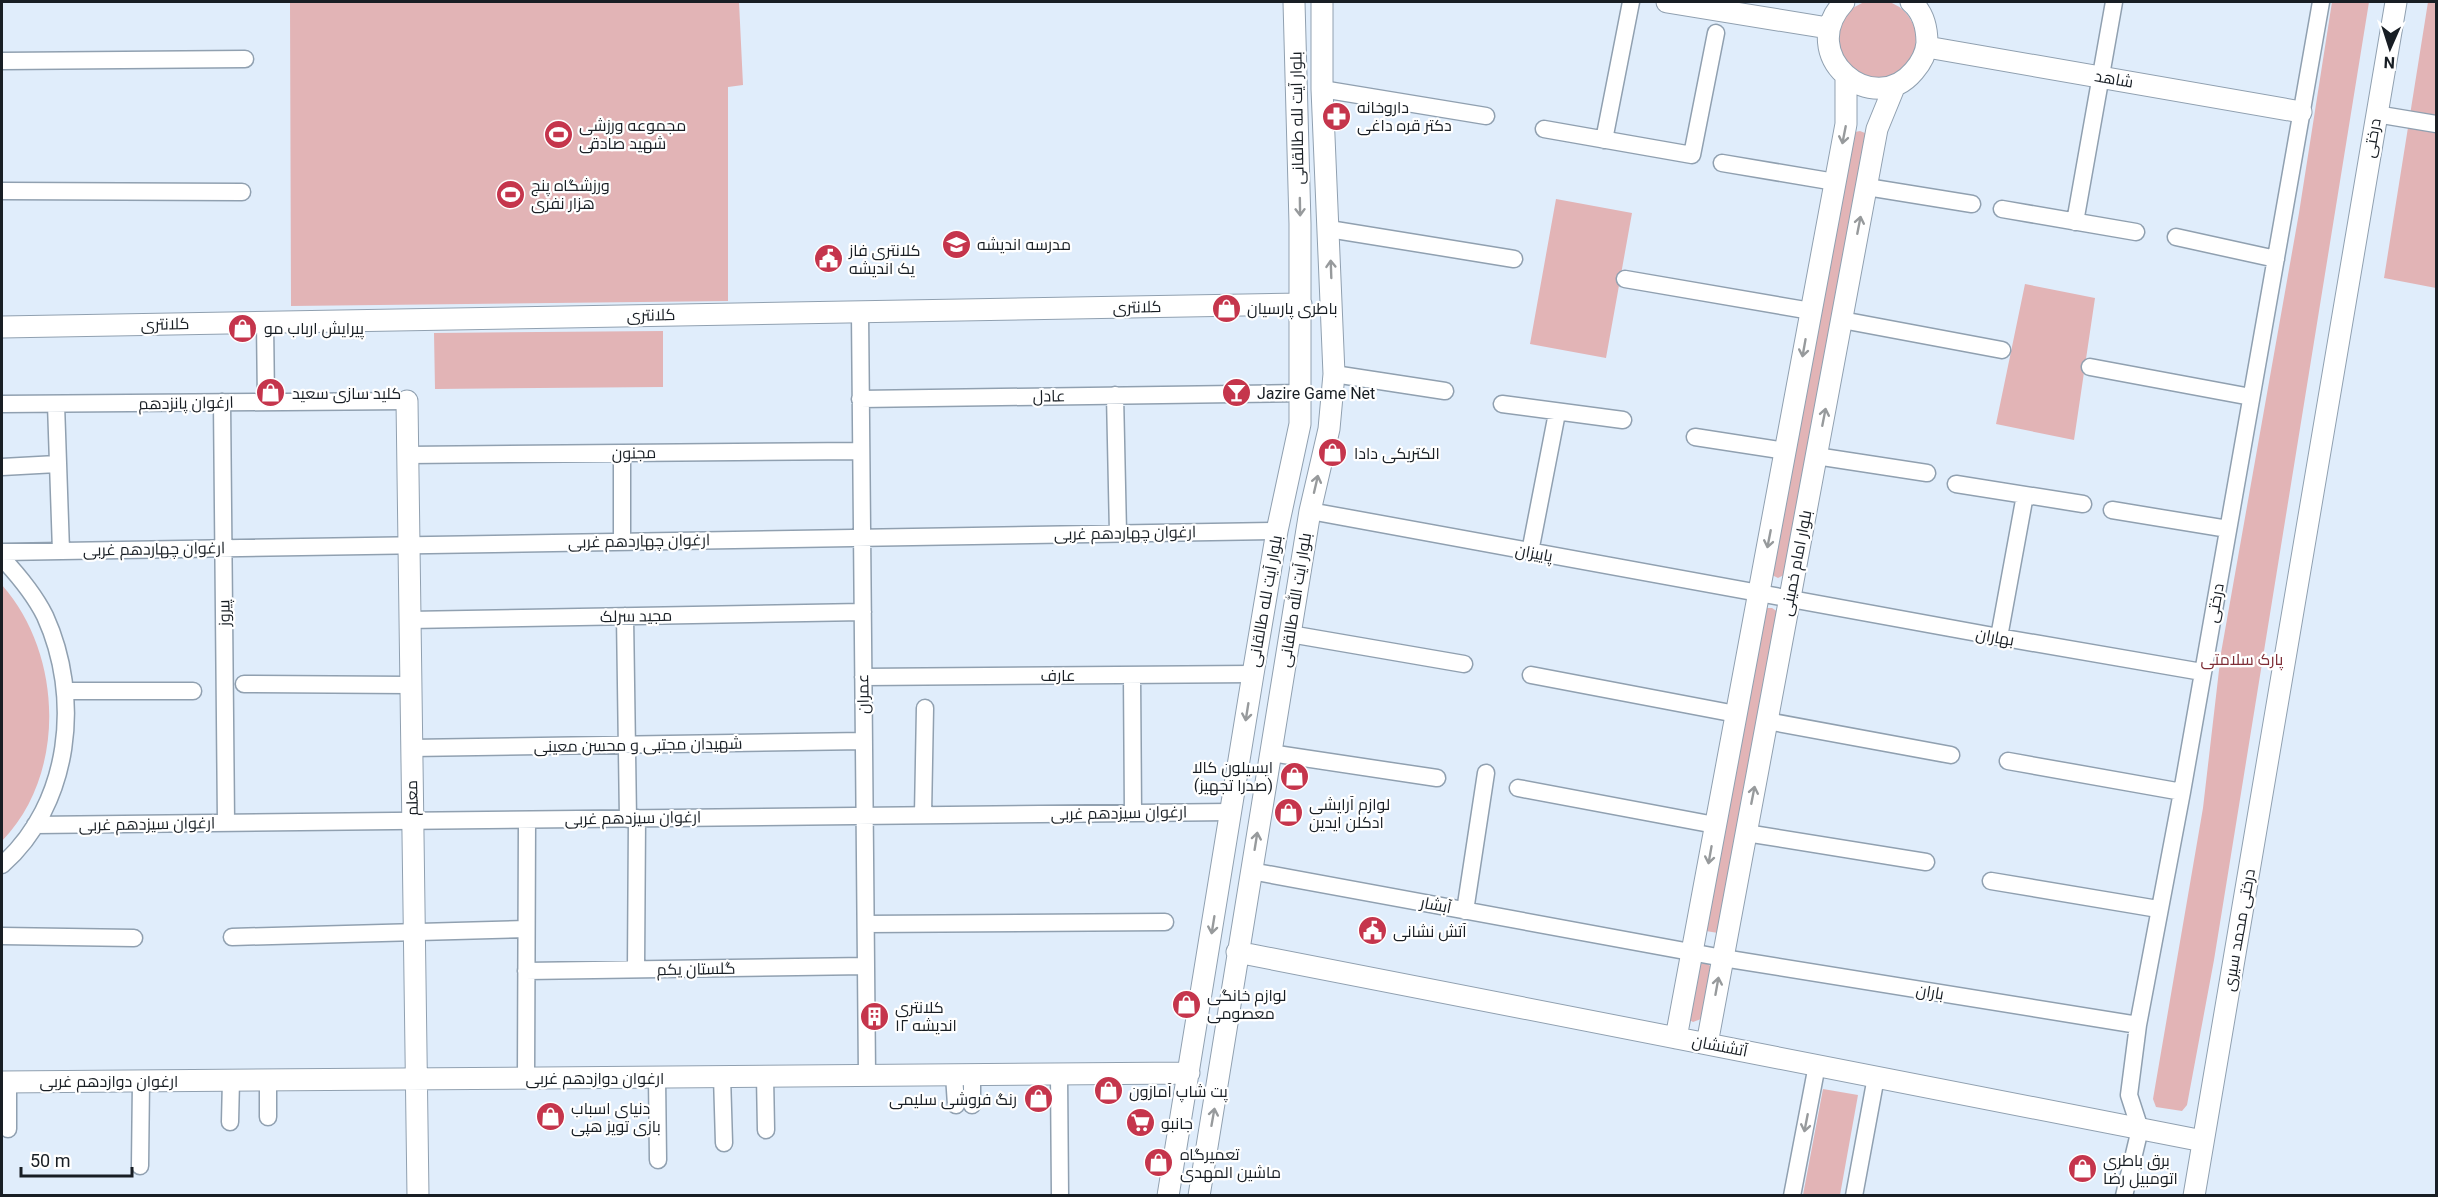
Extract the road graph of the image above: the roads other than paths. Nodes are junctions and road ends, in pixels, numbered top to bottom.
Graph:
1 (1294, 2) edge
2 (1322, 2) edge
3 (1631, 2) edge
4 (1667, 2) edge
5 (1844, 2) edge
6 (1912, 2) edge
7 (2114, 2) edge
8 (2321, 2) edge
9 (2396, 2) edge
10 (1828, 28) junction
11 (1716, 33) dead end
12 (1927, 47) junction
13 (244, 59) dead end
14 (2, 61) edge
15 (1845, 77) junction
16 (2100, 77) junction
17 (1895, 85) junction
18 (1322, 89) junction
19 (2301, 112) junction
20 (2376, 114) junction
21 (1486, 116) dead end
22 (2436, 124) edge
23 (1544, 129) dead end
24 (1604, 140) junction
25 (1722, 164) dead end
26 (1835, 182) junction
27 (1866, 187) junction
28 (2, 190) edge
29 (242, 192) dead end
30 (1972, 204) dead end
31 (2002, 209) dead end
32 (2075, 222) junction
33 (1329, 229) junction
34 (2136, 232) dead end
35 (2176, 237) dead end
36 (1514, 259) dead end
37 (2276, 259) junction
38 (1625, 279) dead end
39 (1300, 304) junction
40 (1811, 311) junction
41 (860, 312) junction
42 (1842, 320) junction
43 (266, 322) junction
44 (2, 327) edge
45 (2002, 350) dead end
46 (2090, 367) dead end
47 (1334, 374) junction
48 (1446, 391) dead end
49 (1300, 393) junction
50 (1115, 395) junction
51 (2251, 397) junction
52 (861, 399) junction
53 (407, 401) joint
54 (222, 402) junction
55 (266, 402) junction
56 (2, 404) edge
57 (56, 404) junction
58 (1502, 404) dead end
59 (1557, 412) junction
60 (1623, 420) dead end
61 (1695, 437) dead end
62 (861, 451) junction
63 (1786, 451) junction
64 (622, 453) junction
65 (407, 455) junction
66 (1816, 456) junction
67 (57, 464) junction
68 (2, 467) edge
69 (1927, 473) dead end
70 (1956, 484) dead end
71 (2025, 495) junction
72 (2083, 504) dead end
73 (2112, 510) dead end
74 (1310, 511) junction
75 (2228, 529) junction
76 (1277, 531) junction
77 (1118, 533) junction
78 (862, 538) junction
79 (622, 542) junction
80 (408, 545) junction
81 (224, 548) junction
82 (61, 551) junction
83 (2, 552) edge
84 (1530, 552) junction
85 (2, 558) edge
86 (1759, 592) junction
87 (1789, 598) junction
88 (863, 612) junction
89 (625, 616) junction
90 (409, 620) junction
91 (1290, 634) junction
92 (1999, 637) junction
93 (1464, 664) dead end
94 (2284, 665) joint
95 (2202, 672) junction
96 (1252, 674) junction
97 (1132, 675) junction
98 (1531, 675) dead end
99 (863, 677) junction
100 (244, 684) dead end
101 (410, 685) junction
102 (66, 691) junction
103 (193, 691) dead end
104 (925, 708) dead end
105 (1736, 714) junction
106 (1767, 721) junction
107 (864, 741) junction
108 (628, 745) junction
109 (411, 748) junction
110 (1270, 753) junction
111 (1951, 755) dead end
112 (2008, 761) dead end
113 (1486, 773) dead end
114 (1437, 778) dead end
115 (1518, 788) dead end
116 (2182, 792) junction
117 (1231, 812) junction
118 (1133, 813) junction
119 (923, 815) junction
120 (865, 816) junction
121 (633, 818) junction
122 (527, 820) junction
123 (412, 821) junction
124 (226, 823) junction
125 (35, 825) junction
126 (1715, 825) junction
127 (1746, 833) junction
128 (1926, 862) dead end
129 (2, 865) edge
130 (1251, 871) junction
131 (1991, 881) dead end
132 (1217, 898) junction
133 (1246, 902) junction
134 (2158, 909) junction
135 (1465, 911) junction
136 (1165, 922) dead end
137 (866, 924) junction
138 (526, 929) junction
139 (414, 932) junction
140 (2, 936) edge
141 (232, 937) dead end
142 (134, 938) dead end
143 (1237, 952) junction
144 (1692, 953) junction
145 (1723, 958) junction
146 (866, 966) junction
147 (636, 969) junction
148 (526, 971) junction
149 (2138, 1025) junction
150 (1676, 1038) junction
151 (1707, 1044) junction
152 (1817, 1065) junction
153 (1189, 1073) junction
154 (1059, 1074) junction
155 (867, 1075) junction
156 (963, 1075) junction
157 (722, 1076) junction
158 (765, 1076) junction
159 (657, 1077) junction
160 (1876, 1077) junction
161 (526, 1078) junction
162 (416, 1079) junction
163 (231, 1080) junction
164 (268, 1080) junction
165 (141, 1081) junction
166 (5, 1082) edge
167 (964, 1105) dead end
168 (268, 1118) dead end
169 (230, 1122) dead end
170 (8, 1129) dead end
171 (2140, 1129) junction
172 (766, 1130) dead end
173 (2203, 1141) junction
174 (724, 1143) dead end
175 (658, 1160) dead end
176 (140, 1166) dead end
177 (418, 1196) edge
178 (1060, 1196) edge
179 (1168, 1196) edge
180 (1200, 1196) edge
181 (1792, 1196) edge
182 (1854, 1196) edge
183 (2124, 1196) edge
184 (2194, 1196) edge

1 -> 39 street, بلوار آیت لله طالقانی
2 - 18 street, بلوار آیت الله طالقانی
3 - 24 street
4 - 10 street
5 - 10 street
6 - 12 street
7 - 16 street
8 - 19 street
9 - 20 street, درختی
10 - 15 street
11 - 24 street
12 - 16 street, شاهد
12 - 17 street
13 - 14 street
15 - 17 street
15 -> 26 street, بلوار امام خمینی
16 - 19 street, شاهد
16 - 32 street
17 - 27 street, بلوار امام خمینی
18 - 21 street
18 - 33 street, بلوار آیت الله طالقانی
19 - 37 street, درختی
20 - 22 street
20 - 94 street, درختی
23 - 24 street
25 - 26 street
26 - 40 street, بلوار امام خمینی
27 - 30 street
42 -> 27 street, بلوار امام خمینی
28 - 29 street
31 - 32 street
32 - 34 street
33 - 36 street
47 -> 33 street, بلوار آیت الله طالقانی
35 - 37 street
37 - 51 street, درختی
38 - 40 street
39 - 41 street, کلانتری
39 - 49 street, بلوار آیت لله طالقانی
40 -> 63 street, بلوار امام خمینی
41 - 43 street, کلانتری
41 - 52 street, عمران
42 - 45 street
66 -> 42 street, بلوار امام خمینی
43 - 44 street, کلانتری
43 - 55 street
46 - 51 street
47 - 48 street
74 -> 47 street, بلوار آیت الله طالقانی
49 - 50 street, عادل
49 - 76 street, بلوار آیت لله طالقانی
50 - 52 street, عادل
50 - 77 street
51 - 75 street, درختی
52 - 62 street, عمران
53 - 55 street, ارغوان پانزدهم
53 - 65 street, معلم
54 - 55 street, ارغوان پانزدهم
54 - 57 street, ارغوان پانزدهم
54 - 81 street, پیروز
56 - 57 street, ارغوان پانزدهم
57 - 67 street
58 - 59 street
59 - 60 street
59 - 84 street
61 - 63 street
62 - 64 street, مجنون
62 - 78 street, عمران
63 -> 86 street, بلوار امام خمینی
64 - 65 street, مجنون
64 - 79 street
65 - 80 street, معلم
66 - 69 street
66 - 87 street, بلوار امام خمینی
67 - 68 street
67 - 82 street
70 - 71 street
71 - 72 street
71 - 92 street
73 - 75 street
74 - 84 street, پاییزان
74 - 91 street, بلوار آیت الله طالقانی
75 - 95 street, درختی
76 - 77 street, ارغوان چهاردهم غربی
76 - 96 street, بلوار آیت لله طالقانی
77 - 78 street, ارغوان چهاردهم غربی
78 - 79 street, ارغوان چهاردهم غربی
78 - 88 street, عمران
79 - 80 street, ارغوان چهاردهم غربی
80 - 81 street, ارغوان چهاردهم غربی
80 - 90 street, معلم
81 - 82 street, ارغوان چهاردهم غربی
81 - 124 street, پیروز
82 - 83 street, ارغوان چهاردهم غربی
84 - 86 street, پاییزان
85 - 102 street
86 - 87 street, پاییزان
86 - 105 street, بلوار امام خمینی
87 - 92 street, بهاران
87 - 106 street, بلوار امام خمینی
88 - 89 street, مجید سرلک
88 - 99 street, عمران
89 - 90 street, مجید سرلک
89 - 108 street
90 - 101 street, معلم
91 - 93 street
91 - 110 street, بلوار آیت الله طالقانی
92 - 95 street, بهاران
94 - 173 street, درختی محمد سیری
95 - 116 street, درختی
96 - 97 street, عارف
96 -> 117 street, بلوار آیت لله طالقانی
97 - 99 street, عارف
97 - 118 street
98 - 105 street
99 - 107 street, عمران
100 - 101 street
101 - 109 street, معلم
102 - 103 street
102 - 125 street
104 - 119 street
105 - 126 street, بلوار امام خمینی
106 - 111 street
127 -> 106 street, بلوار امام خمینی
107 - 108 street, شهیدان مجتبی و محسن معینی
107 - 120 street, عمران
108 - 109 street, شهیدان مجتبی و محسن معینی
108 - 121 street
109 - 123 street, معلم
110 - 114 street
130 -> 110 street, بلوار آیت الله طالقانی
112 - 116 street
113 - 135 street
115 - 126 street
116 - 134 street, درختی
117 - 118 street, ارغوان سیزدهم غربی
117 - 132 street, بلوار آیت لله طالقانی
118 - 119 street, ارغوان سیزدهم غربی
119 - 120 street, ارغوان سیزدهم غربی
120 - 121 street, ارغوان سیزدهم غربی
120 - 137 street, عمران
121 - 122 street, ارغوان سیزدهم غربی
121 - 147 street
122 - 123 street, ارغوان سیزدهم غربی
122 - 138 street
123 - 124 street, ارغوان سیزدهم غربی
123 - 139 street, معلم
124 - 125 street, ارغوان سیزدهم غربی
125 - 129 street
126 -> 144 street, بلوار امام خمینی
127 - 128 street
127 - 145 street, بلوار امام خمینی
130 - 133 street, بلوار آیت الله طالقانی
130 - 135 street, آبشار
131 - 134 street
132 - 133 street
132 -> 153 street, بلوار آیت لله طالقانی
133 - 143 street, بلوار آیت الله طالقانی
134 - 149 street, درختی
135 - 144 street, آبشار
136 - 137 street
137 - 146 street, عمران
138 - 139 street
138 - 148 street
139 - 141 street
139 - 162 street, معلم
140 - 142 street
143 - 150 street, آتشنشان
180 -> 143 street, بلوار آیت الله طالقانی
144 - 145 street, آبشار
144 - 150 street, بلوار امام خمینی
145 - 149 street, باران
151 -> 145 street, بلوار امام خمینی
146 - 147 street, گلستان یکم
146 - 155 street, عمران
147 - 148 street, گلستان یکم
148 - 161 street
149 - 171 street, درختی
150 - 151 street, آتشنشان
151 - 152 street, آتشنشان
152 - 160 street, آتشنشان
152 -> 181 street
153 - 154 street, ارغوان دوازدهم غربی
153 - 179 street, بلوار آیت لله طالقانی
154 - 156 street, ارغوان دوازدهم غربی
154 - 178 street
155 - 156 street, ارغوان دوازدهم غربی
155 - 158 street, ارغوان دوازدهم غربی
156 - 167 street
157 - 158 street, ارغوان دوازدهم غربی
157 - 159 street, ارغوان دوازدهم غربی
157 - 174 street
158 - 172 street
159 - 161 street, ارغوان دوازدهم غربی
159 - 175 street
160 - 171 street, آتشنشان
160 - 182 street
161 - 162 street, ارغوان دوازدهم غربی
162 - 164 street, ارغوان دوازدهم غربی
162 - 177 street, معلم
163 - 164 street, ارغوان دوازدهم غربی
163 - 165 street, ارغوان دوازدهم غربی
163 - 169 street
164 - 168 street
165 - 166 street, ارغوان دوازدهم غربی
165 - 176 street
166 - 170 street
171 - 173 street, آتشنشان
171 - 183 street
173 - 184 street, درختی محمد سیری

